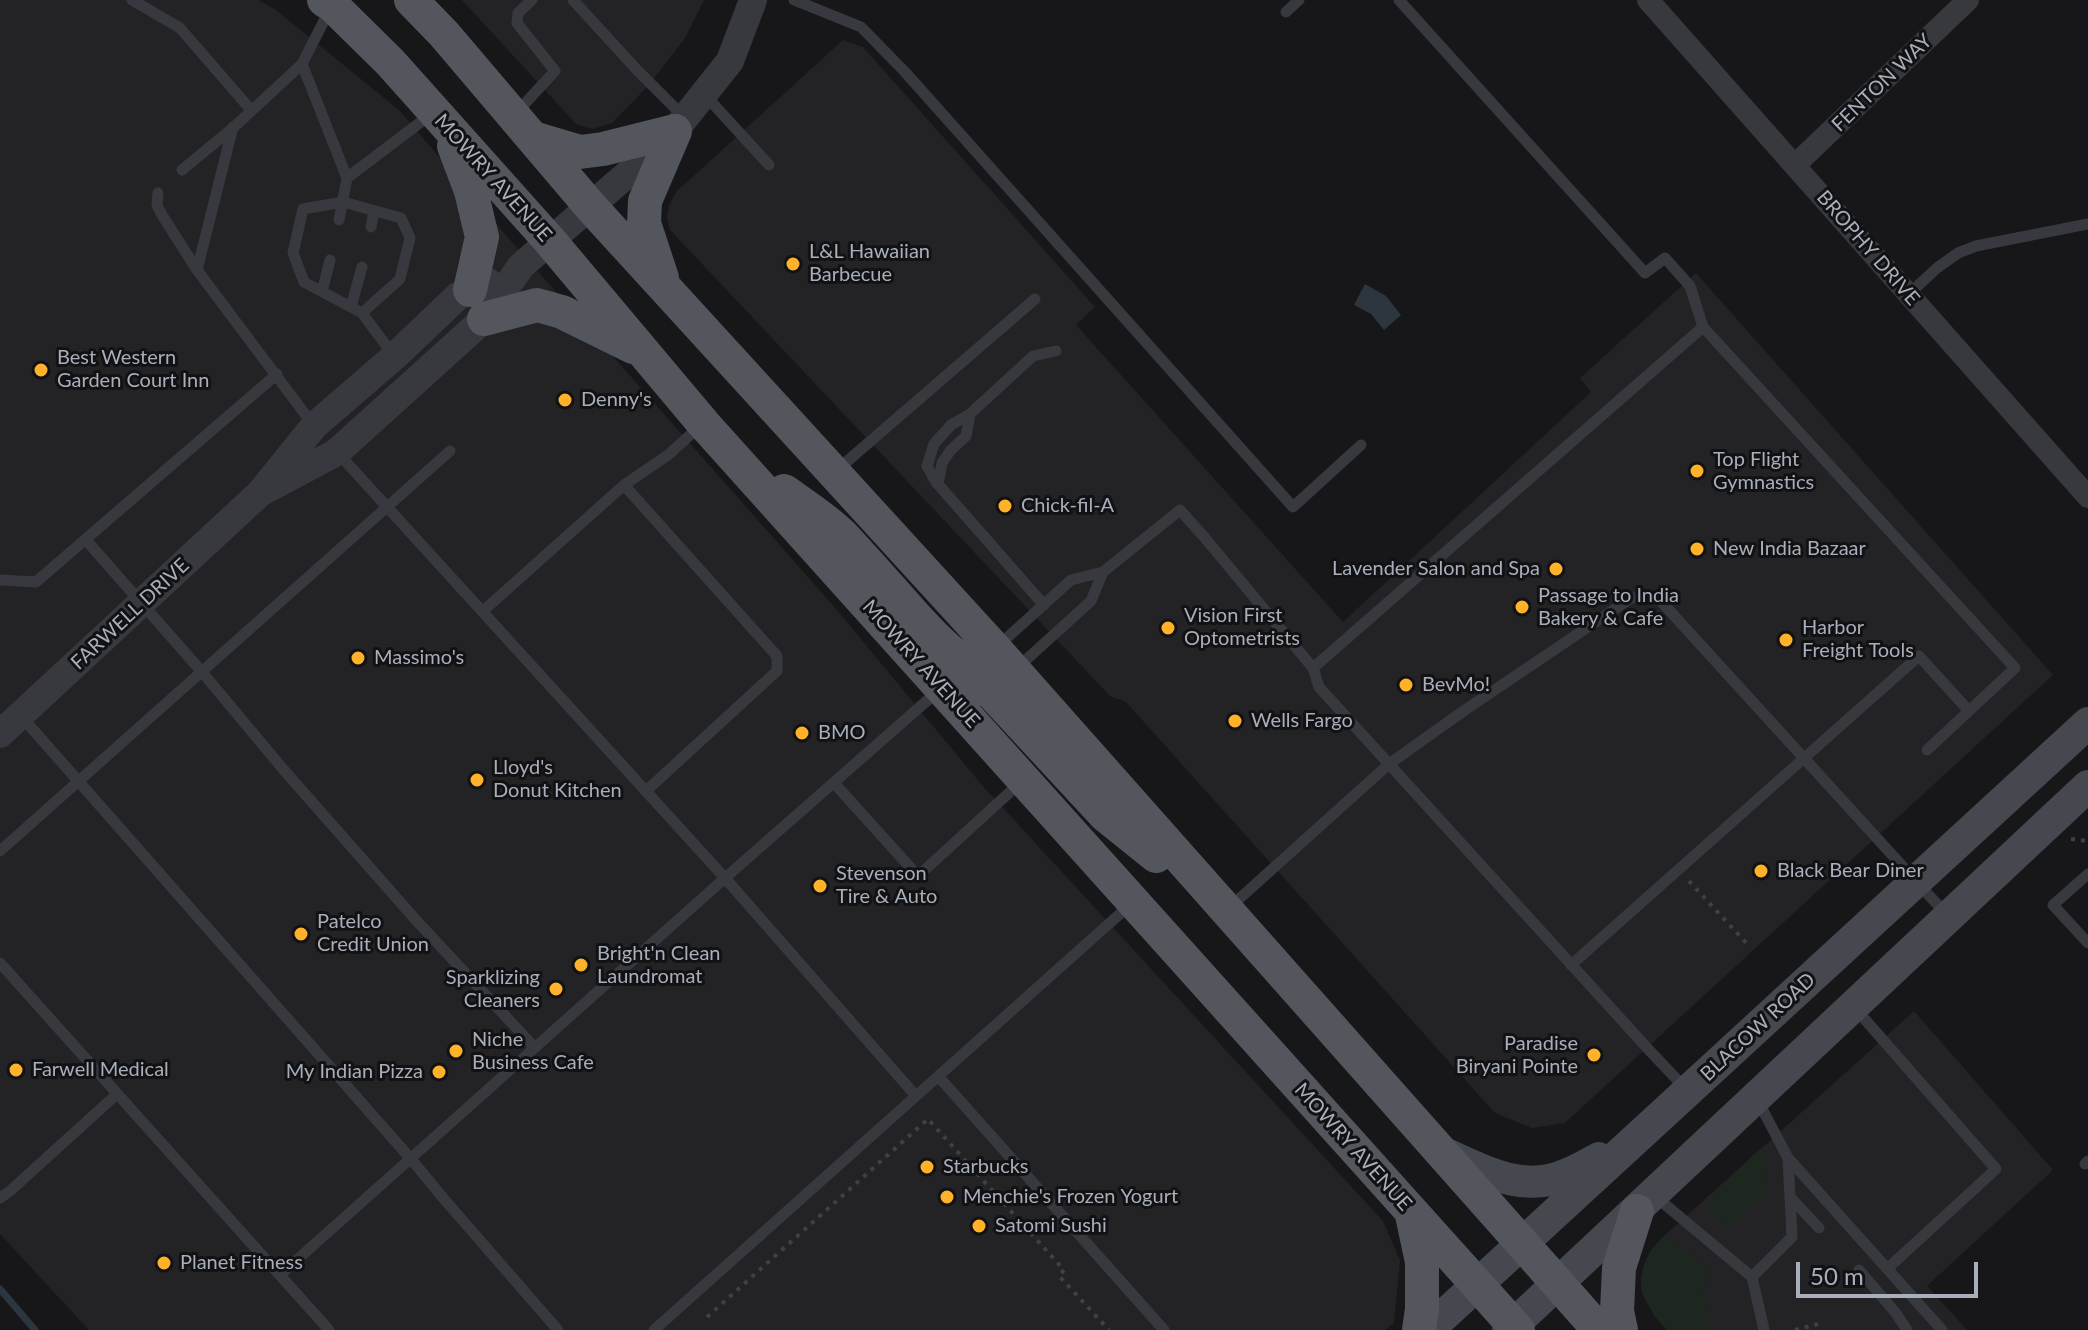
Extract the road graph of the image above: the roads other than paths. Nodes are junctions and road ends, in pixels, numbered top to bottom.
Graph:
1 (132, 0) edge
2 (411, 0) edge
3 (532, 0) edge
4 (573, 0) edge
5 (753, 0) edge
6 (794, 0) edge
7 (1299, 0) edge
8 (1399, 0) edge
9 (1648, 0) edge
10 (1968, 0) edge
11 (328, 2) edge
12 (1286, 12) dead end
13 (302, 64) junction
14 (704, 95) junction
15 (251, 110) junction
16 (440, 119) junction
17 (680, 125) junction
18 (234, 127) junction
19 (523, 127) junction
20 (769, 165) dead end
21 (1795, 165) junction
22 (182, 170) dead end
23 (347, 178) junction
24 (158, 193) dead end
25 (343, 202) junction
26 (591, 207) junction
27 (374, 211) junction
28 (339, 220) dead end
29 (2088, 224) edge
30 (371, 227) dead end
31 (550, 241) junction
32 (330, 260) dead end
33 (362, 267) dead end
34 (197, 270) junction
35 (665, 288) junction
36 (322, 292) junction
37 (1909, 294) junction
38 (1035, 299) dead end
39 (477, 305) junction
40 (356, 310) junction
41 (1703, 327) junction
42 (1056, 351) dead end
43 (645, 353) junction
44 (394, 357) junction
45 (277, 374) junction
46 (970, 414) junction
47 (703, 423) junction
48 (314, 426) junction
49 (1361, 445) dead end
50 (450, 451) dead end
51 (337, 452) junction
52 (734, 457) junction
53 (834, 473) junction
54 (938, 484) junction
55 (624, 485) junction
56 (260, 493) junction
57 (2088, 497) edge
58 (389, 507) junction
59 (86, 540) junction
60 (1103, 572) junction
61 (0, 580) edge
62 (141, 604) junction
63 (1044, 605) junction
64 (483, 611) junction
65 (1004, 660) junction
66 (1313, 668) junction
67 (202, 672) junction
68 (942, 688) junction
69 (1969, 711) junction
70 (2088, 723) edge
71 (10, 725) edge
72 (1927, 750) dead end
73 (1804, 759) junction
74 (1389, 764) junction
75 (1024, 779) junction
76 (79, 781) junction
77 (834, 783) junction
78 (2088, 786) edge
79 (646, 791) junction
80 (0, 851) edge
81 (2088, 874) edge
82 (725, 878) junction
83 (1916, 881) junction
84 (1135, 901) junction
85 (1225, 911) junction
86 (1948, 917) junction
87 (2088, 943) edge
88 (0, 963) edge
89 (1571, 965) junction
90 (1854, 1006) junction
91 (535, 1048) junction
92 (938, 1076) junction
93 (1689, 1091) junction
94 (117, 1094) junction
95 (916, 1096) junction
96 (1756, 1098) junction
97 (1652, 1123) junction
98 (1438, 1150) junction
99 (1788, 1158) junction
100 (411, 1159) junction
101 (1790, 1197) junction
102 (0, 1198) edge
103 (1645, 1203) junction
104 (1411, 1211) junction
105 (1819, 1228) dead end
106 (1522, 1244) junction
107 (1887, 1269) junction
108 (1859, 1270) dead end
109 (280, 1275) junction
110 (1752, 1277) junction
111 (1478, 1285) junction
112 (1558, 1285) junction
113 (1513, 1328) edge
114 (329, 1330) edge
115 (558, 1330) edge
116 (654, 1330) edge
117 (1164, 1330) edge
118 (1419, 1330) edge
119 (1428, 1330) edge
120 (1599, 1330) edge
121 (1621, 1330) edge
122 (1764, 1330) edge
123 (1907, 1330) edge
124 (1942, 1330) edge

1 - 15 lane
2 - 19 main road
3 - 19 lane
4 - 17 lane
5 - 14 street, FARWELL DRIVE
6 - 49 lane
7 - 12 lane
8 - 41 lane
9 - 21 street, BROPHY DRIVE
10 - 21 street, FENTON WAY
11 - 13 lane
11 - 16 main road, MOWRY AVENUE
13 - 15 lane
13 - 23 lane
14 - 17 street, FARWELL DRIVE
14 - 20 lane
15 - 18 lane
16 - 23 lane
16 - 31 main road, MOWRY AVENUE
16 - 39 main road
17 - 19 main road
17 - 26 street, FARWELL DRIVE
17 - 35 main road
18 - 22 lane
18 - 34 lane
19 - 26 main road
21 - 37 street, BROPHY DRIVE
23 - 25 lane
24 - 34 lane
25 - 27 lane
25 - 28 lane
25 - 36 lane
26 - 31 street, FARWELL DRIVE
26 - 35 main road
27 - 30 lane
27 - 40 lane
29 - 37 lane
31 - 39 street, FARWELL DRIVE
31 - 43 main road, MOWRY AVENUE
32 - 36 lane
33 - 40 lane
34 - 45 lane
35 - 53 main road
36 - 40 lane
37 - 57 street, BROPHY DRIVE
38 - 53 lane
39 - 43 main road
39 - 44 street, FARWELL DRIVE
39 - 51 street, FARWELL DRIVE
40 - 44 lane
41 - 66 lane
41 - 69 lane
42 - 46 lane
43 - 47 main road, MOWRY AVENUE
44 - 48 street, FARWELL DRIVE
45 - 48 lane
45 - 59 lane
46 - 54 lane
46 - 54 lane
47 - 52 main road, MOWRY AVENUE
47 - 55 lane
48 - 56 street, FARWELL DRIVE
50 - 58 lane
51 - 56 street, FARWELL DRIVE
51 - 58 lane
52 - 65 main road
52 - 68 main road, MOWRY AVENUE
53 - 65 main road
54 - 63 lane
55 - 64 lane
55 - 79 lane
56 - 62 street, FARWELL DRIVE
58 - 64 lane
58 - 67 lane
59 - 61 lane
59 - 62 lane
60 - 63 lane
60 - 65 lane
60 - 66 lane
62 - 67 lane
62 - 71 street, FARWELL DRIVE
63 - 65 lane
64 - 79 lane
65 - 85 main road
66 - 74 lane
67 - 76 lane
67 - 91 lane
68 - 75 main road, MOWRY AVENUE
68 - 77 lane
68 - 85 main road
69 - 72 lane
69 - 73 lane
70 - 83 main road, BLACOW ROAD
71 - 76 lane
73 - 74 lane
73 - 83 lane
73 - 89 lane
74 - 85 lane
74 - 89 lane
75 - 77 lane
75 - 84 main road, MOWRY AVENUE
76 - 80 lane
76 - 100 lane
77 - 82 lane
78 - 86 main road
79 - 82 lane
81 - 87 lane
82 - 91 lane
82 - 95 lane
83 - 86 lane
83 - 93 main road, BLACOW ROAD
84 - 92 lane
84 - 104 main road, MOWRY AVENUE
85 - 98 main road
86 - 90 main road
88 - 94 lane
89 - 93 lane
90 - 96 main road
90 - 107 lane
91 - 100 lane
92 - 95 lane
92 - 117 lane
93 - 97 main road, BLACOW ROAD
94 - 102 lane
94 - 109 lane
95 - 116 lane
96 - 99 lane
96 - 103 main road
97 - 98 main road
97 - 106 main road, BLACOW ROAD
98 - 106 main road
99 - 101 lane
99 - 107 lane
100 - 109 lane
100 - 115 lane
101 - 105 lane
101 - 110 lane
103 - 110 lane
103 - 112 main road
103 - 121 main road
104 - 111 main road, MOWRY AVENUE
104 - 118 main road
106 - 111 main road, BLACOW ROAD
106 - 112 main road
107 - 124 lane
108 - 123 lane
109 - 114 lane
110 - 122 lane
111 - 113 main road, MOWRY AVENUE
111 - 119 main road, BLACOW ROAD
112 - 113 main road
112 - 120 main road

